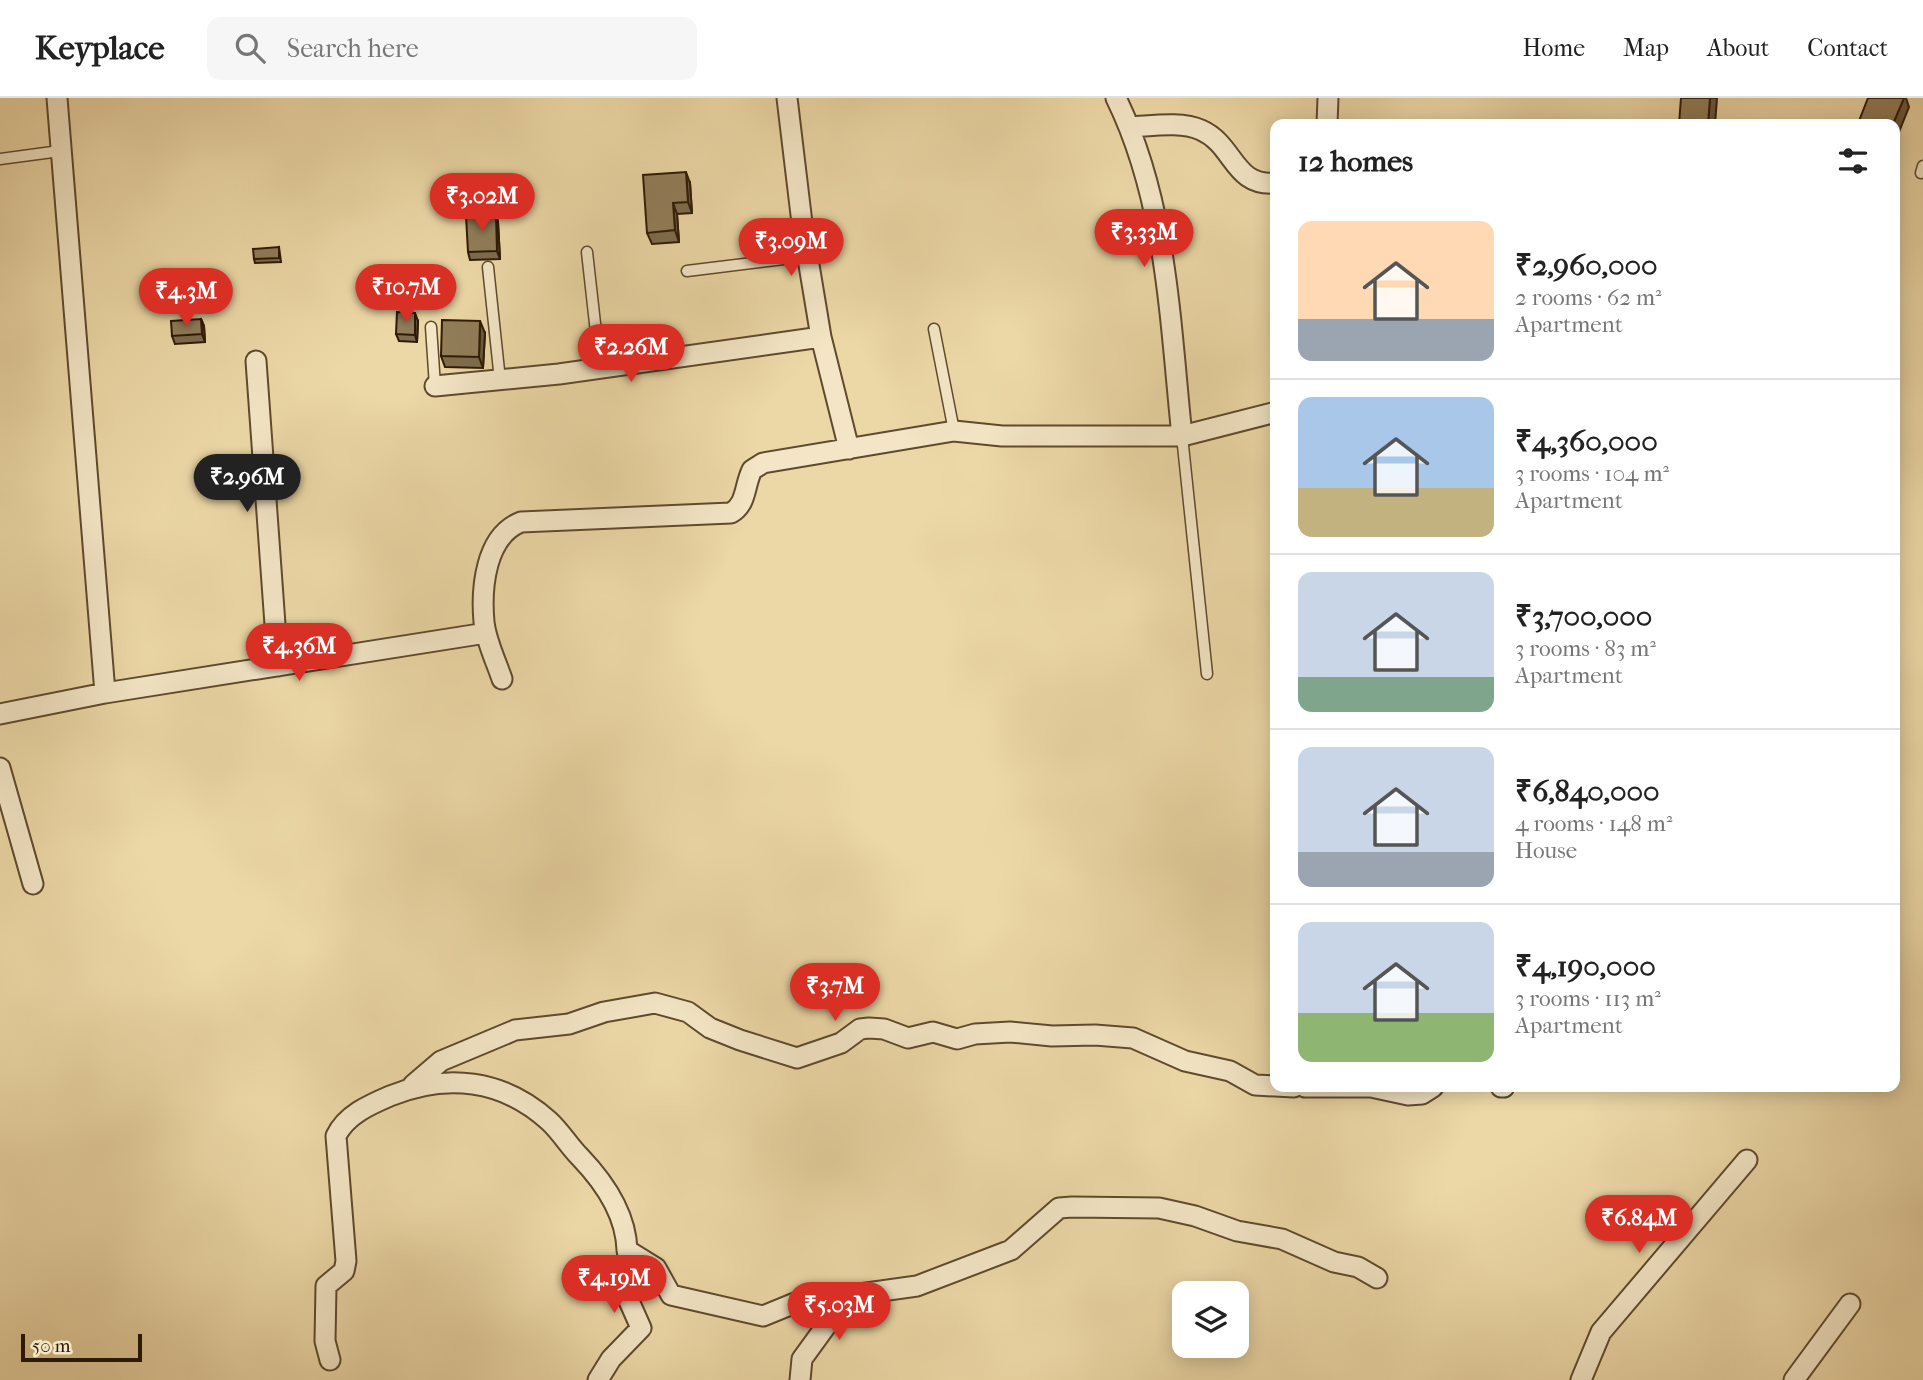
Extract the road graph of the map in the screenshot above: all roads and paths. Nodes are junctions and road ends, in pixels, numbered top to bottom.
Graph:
1 (57, 98) edge
2 (787, 98) edge
3 (1116, 98) edge
4 (1328, 98) edge
5 (1326, 119) edge
6 (1130, 127) junction
7 (60, 151) junction
8 (0, 159) edge
9 (1270, 184) edge
10 (587, 252) dead end
11 (808, 256) junction
12 (488, 267) dead end
13 (687, 271) dead end
14 (431, 327) dead end
15 (934, 329) dead end
16 (821, 337) junction
17 (256, 360) dead end
18 (600, 369) junction
19 (500, 380) junction
20 (435, 386) joint
21 (1270, 414) edge
22 (954, 431) junction
23 (1182, 436) junction
24 (849, 449) junction
25 (486, 632) junction
26 (278, 666) junction
27 (1207, 674) dead end
28 (502, 679) dead end
29 (105, 693) junction
30 (0, 714) edge
31 (0, 768) edge
32 (33, 884) dead end
33 (1270, 1087) edge
34 (407, 1088) junction
35 (1394, 1092) edge
36 (1425, 1092) edge
37 (1747, 1160) dead end
38 (627, 1250) junction
39 (1377, 1278) dead end
40 (832, 1300) junction
41 (1850, 1304) dead end
42 (330, 1360) dead end
43 (598, 1380) edge
44 (800, 1380) edge
45 (1581, 1380) edge
46 (1794, 1380) edge

1 - 7 street
2 - 11 street
3 - 6 street
4 - 5 street
6 - 9 street
6 - 23 street
7 - 8 lane
7 - 29 street
10 - 18 lane
11 - 13 lane
11 - 16 street
12 - 19 lane
14 - 20 lane
15 - 22 lane
16 - 18 street
16 - 24 street
17 - 26 street
18 - 19 street
19 - 20 street
21 - 23 street
22 - 23 street
22 - 24 street
23 - 27 lane
24 - 25 street
25 - 26 street
25 - 28 street
26 - 29 street
29 - 30 street
31 - 32 street
33 - 34 street
34 - 38 street
34 - 42 street
35 - 36 street
37 - 45 street
38 - 40 street
38 - 43 street
39 - 40 street
40 - 44 street
41 - 46 street

